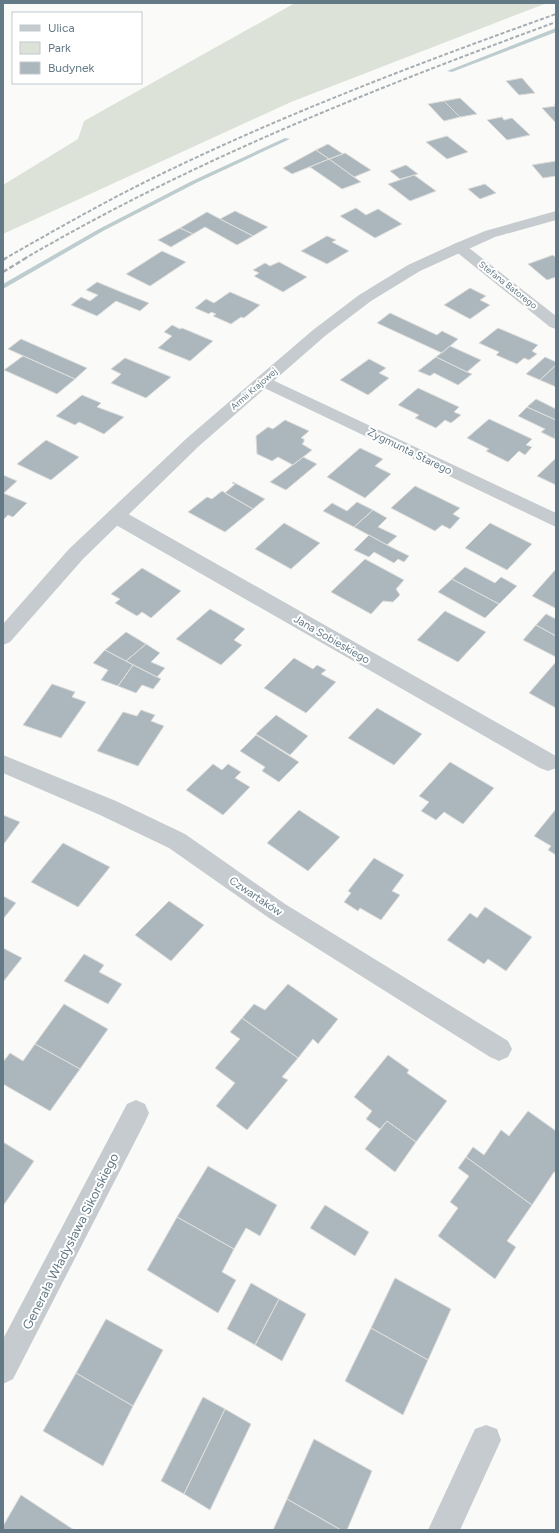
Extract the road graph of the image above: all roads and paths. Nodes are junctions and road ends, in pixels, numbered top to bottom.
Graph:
1 (556, 215) edge
2 (459, 247) junction
3 (556, 324) edge
4 (264, 381) junction
5 (116, 516) junction
6 (556, 521) edge
7 (3, 637) edge
8 (548, 762) dead end
9 (3, 764) edge
10 (499, 1049) dead end
11 (136, 1113) dead end
12 (3, 1369) edge
13 (486, 1440) dead end
14 (444, 1530) edge

1 - 2 street, Armii Krajowej
2 - 3 street, Stefana Batorego
2 - 4 street, Armii Krajowej
4 - 5 street, Armii Krajowej
4 - 6 street, Zygmunta Starego
5 - 7 street, Armii Krajowej
5 - 8 street, Jana Sobieskiego
9 - 10 street, Czwartaków
11 - 12 street, Generała Władysława Sikorskiego
13 - 14 street

